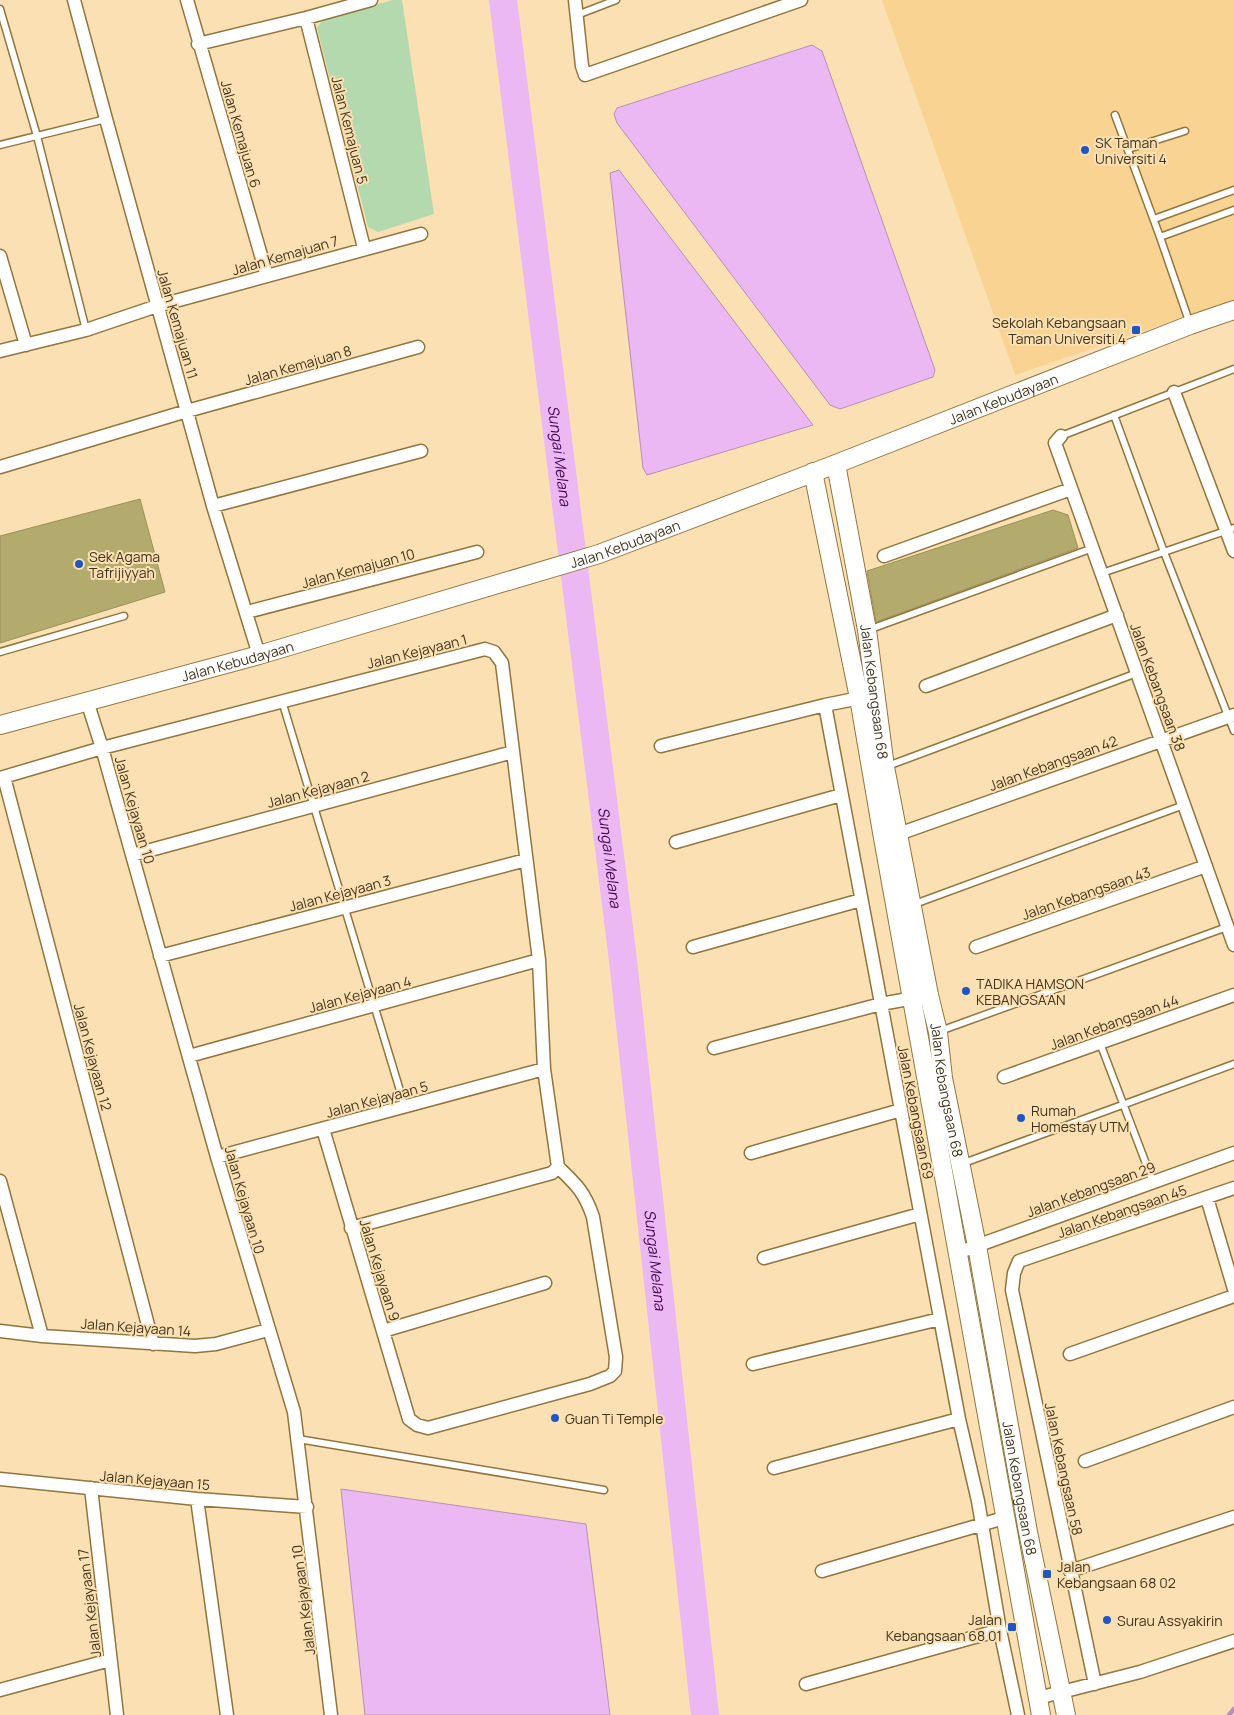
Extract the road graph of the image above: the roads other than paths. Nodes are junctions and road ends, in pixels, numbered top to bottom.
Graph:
1 (74, 0) edge
2 (187, 0) edge
3 (371, 0) edge
4 (575, 0) edge
5 (616, 0) edge
6 (801, 0) edge
7 (784, 3) edge
8 (0, 9) edge
9 (577, 15) junction
10 (306, 18) junction
11 (198, 44) junction
12 (1115, 115) dead end
13 (106, 119) junction
14 (1185, 131) dead end
15 (37, 136) junction
16 (0, 145) edge
17 (1128, 149) junction
18 (1234, 190) edge
19 (1234, 210) edge
20 (1154, 219) junction
21 (421, 234) dead end
22 (1160, 237) junction
23 (364, 248) junction
24 (0, 256) edge
25 (267, 276) junction
26 (5, 287) edge
27 (157, 306) junction
28 (1234, 310) edge
29 (1190, 325) junction
30 (86, 330) junction
31 (26, 345) junction
32 (418, 347) dead end
33 (0, 351) edge
34 (1234, 370) edge
35 (1174, 392) junction
36 (187, 411) junction
37 (1114, 415) junction
38 (1059, 437) joint
39 (421, 451) dead end
40 (836, 464) junction
41 (0, 467) edge
42 (813, 472) junction
43 (1072, 488) junction
44 (214, 506) junction
45 (1230, 529) edge
46 (1092, 548) junction
47 (1234, 551) edge
48 (477, 552) dead end
49 (1164, 552) junction
50 (884, 556) dead end
51 (1102, 573) junction
52 (247, 612) junction
53 (1117, 615) junction
54 (124, 616) dead end
55 (867, 630) junction
56 (0, 652) edge
57 (259, 654) junction
58 (1137, 673) junction
59 (926, 686) dead end
60 (867, 696) junction
61 (87, 701) junction
62 (282, 701) junction
63 (825, 705) junction
64 (1232, 716) edge
65 (0, 725) edge
66 (1234, 731) edge
67 (1161, 740) junction
68 (661, 746) dead end
69 (102, 748) junction
70 (513, 752) junction
71 (885, 767) junction
72 (2, 778) edge
73 (841, 795) junction
74 (1184, 805) junction
75 (314, 806) junction
76 (890, 837) junction
77 (676, 842) dead end
78 (132, 855) junction
79 (526, 860) junction
80 (1206, 866) junction
81 (861, 900) junction
82 (911, 906) junction
83 (344, 908) junction
84 (1229, 922) edge
85 (1234, 945) edge
86 (693, 947) dead end
87 (976, 947) dead end
88 (160, 956) junction
89 (539, 960) junction
90 (1234, 995) edge
91 (920, 997) junction
92 (881, 1004) junction
93 (374, 1005) junction
94 (938, 1032) junction
95 (1100, 1043) junction
96 (714, 1048) dead end
97 (189, 1056) junction
98 (1234, 1064) edge
99 (544, 1069) junction
100 (1004, 1077) dead end
101 (1124, 1106) junction
102 (405, 1107) junction
103 (901, 1110) junction
104 (323, 1129) junction
105 (752, 1153) dead end
106 (1234, 1153) edge
107 (217, 1157) junction
108 (960, 1165) junction
109 (558, 1167) junction
110 (0, 1181) edge
111 (1153, 1182) junction
112 (1234, 1188) edge
113 (1207, 1198) junction
114 (920, 1214) junction
115 (351, 1228) junction
116 (977, 1246) junction
117 (958, 1253) junction
118 (764, 1258) dead end
119 (1019, 1261) joint
120 (545, 1283) dead end
121 (1234, 1288) edge
122 (1234, 1296) edge
123 (940, 1319) junction
124 (0, 1330) edge
125 (268, 1330) junction
126 (382, 1331) junction
127 (42, 1336) junction
128 (153, 1344) junction
129 (1070, 1354) dead end
130 (753, 1364) dead end
131 (1234, 1407) edge
132 (959, 1419) junction
133 (298, 1439) junction
134 (1085, 1461) dead end
135 (774, 1468) dead end
136 (0, 1479) edge
137 (91, 1488) junction
138 (604, 1490) dead end
139 (197, 1499) junction
140 (307, 1506) junction
141 (1234, 1517) edge
142 (1004, 1518) junction
143 (982, 1524) junction
144 (822, 1570) dead end
145 (1070, 1571) junction
146 (1000, 1630) junction
147 (1234, 1641) edge
148 (110, 1660) junction
149 (806, 1684) dead end
150 (1095, 1684) junction
151 (0, 1690) edge
152 (1062, 1692) junction
153 (1038, 1698) junction
154 (117, 1715) edge
155 (227, 1715) edge
156 (331, 1715) edge
157 (1018, 1715) edge
158 (1041, 1715) edge
159 (1066, 1715) edge

1 - 13 street, Jalan Kemajuan 11
2 - 11 street, Jalan Kemajuan 6
3 - 10 street
4 - 9 street
5 - 9 lane
6 - 7 street
7 - 9 street
8 - 15 lane
10 - 11 street
10 - 23 street, Jalan Kemajuan 5
11 - 25 street, Jalan Kemajuan 6
12 - 17 lane
13 - 15 lane
13 - 27 street, Jalan Kemajuan 11
14 - 17 lane
15 - 16 lane
15 - 30 lane
17 - 20 lane
18 - 20 lane
19 - 22 lane
20 - 22 lane
21 - 23 street, Jalan Kemajuan 7
22 - 29 lane
23 - 25 street, Jalan Kemajuan 7
24 - 26 street
25 - 27 street, Jalan Kemajuan 7
26 - 31 street
27 - 30 street, Jalan Kemajuan 7
27 - 36 street, Jalan Kemajuan 11
28 - 29 street, Jalan Kebudayaan
29 - 40 street, Jalan Kebudayaan
30 - 31 street, Jalan Kemajuan 7
31 - 33 street, Jalan Kemajuan 7
32 - 36 street, Jalan Kemajuan 8
34 - 35 lane
35 - 37 lane
35 - 45 street
36 - 41 street, Jalan Kemajuan 8
36 - 44 street, Jalan Kemajuan 11
37 - 38 lane
37 - 49 lane
38 - 43 street, Jalan Kebangsaan 38
39 - 44 street
40 - 42 street, Jalan Kebudayaan
40 - 55 street, Jalan Kebangsaan 68
42 - 57 street, Jalan Kebudayaan
42 - 60 street, Jalan Kebangsaan 68
43 - 46 street, Jalan Kebangsaan 38
43 - 50 street
44 - 52 street, Jalan Kemajuan 11
45 - 47 street
45 - 49 lane
46 - 51 street, Jalan Kebangsaan 38
46 - 55 lane
48 - 52 street, Jalan Kemajuan 10
49 - 51 lane
49 - 64 lane
51 - 53 street, Jalan Kebangsaan 38
52 - 57 street, Jalan Kemajuan 11
53 - 58 street, Jalan Kebangsaan 38
53 - 59 street
54 - 56 lane
55 - 60 street, Jalan Kebangsaan 68
57 - 61 street, Jalan Kebudayaan
58 - 67 street, Jalan Kebangsaan 38
58 - 71 lane
60 - 63 street
60 - 71 street, Jalan Kebangsaan 68
60 - 76 street, Jalan Kebangsaan 68
61 - 65 street, Jalan Kebudayaan
61 - 69 street, Jalan Kejayaan 10
62 - 69 street, Jalan Kejayaan 1
62 - 70 street, Jalan Kejayaan 1
62 - 75 lane
63 - 68 street
63 - 73 street, Jalan Kebangsaan 69
64 - 66 lane
64 - 67 street, Jalan Kebangsaan 42
67 - 74 street, Jalan Kebangsaan 38
67 - 76 street, Jalan Kebangsaan 42
69 - 72 street, Jalan Kejayaan 1
69 - 78 street, Jalan Kejayaan 10
70 - 75 street, Jalan Kejayaan 2
70 - 79 street, Jalan Kejayaan 1
71 - 76 street, Jalan Kebangsaan 68
72 - 128 street, Jalan Kejayaan 12
73 - 77 street
73 - 81 street, Jalan Kebangsaan 69
74 - 80 street, Jalan Kebangsaan 38
74 - 82 lane
75 - 78 street, Jalan Kejayaan 2
75 - 83 lane
76 - 82 street, Jalan Kebangsaan 68
76 - 91 street, Jalan Kebangsaan 68
78 - 88 street, Jalan Kejayaan 10
79 - 83 street, Jalan Kejayaan 3
79 - 89 street, Jalan Kejayaan 1
80 - 84 street, Jalan Kebangsaan 38
80 - 87 street, Jalan Kebangsaan 43
81 - 86 street
81 - 92 street, Jalan Kebangsaan 69
82 - 91 street, Jalan Kebangsaan 68
83 - 88 street, Jalan Kejayaan 3
83 - 93 lane
84 - 85 street, Jalan Kebangsaan 38
84 - 94 lane
88 - 97 street, Jalan Kejayaan 10
89 - 93 street, Jalan Kejayaan 4
89 - 99 street, Jalan Kejayaan 1
90 - 95 street, Jalan Kebangsaan 44
91 - 92 street
91 - 94 street, Jalan Kebangsaan 68
91 - 117 street, Jalan Kebangsaan 68
92 - 96 street
92 - 103 street, Jalan Kebangsaan 69
93 - 97 street, Jalan Kejayaan 4
93 - 102 lane
94 - 108 street, Jalan Kebangsaan 68
95 - 100 street, Jalan Kebangsaan 44
95 - 101 lane
97 - 107 street, Jalan Kejayaan 10
98 - 101 lane
99 - 102 street, Jalan Kejayaan 5
99 - 109 street
101 - 108 lane
101 - 111 lane
102 - 104 street, Jalan Kejayaan 5
103 - 105 street
103 - 114 street, Jalan Kebangsaan 69
104 - 107 street, Jalan Kejayaan 5
104 - 115 street, Jalan Kejayaan 9
106 - 111 street, Jalan Kebangsaan 29
107 - 125 street, Jalan Kejayaan 10
108 - 116 street, Jalan Kebangsaan 68
109 - 115 street
109 - 126 street, Jalan Kejayaan 9
110 - 127 street
111 - 116 street, Jalan Kebangsaan 29
112 - 113 street, Jalan Kebangsaan 45
113 - 119 street, Jalan Kebangsaan 45
113 - 121 street
114 - 118 street
114 - 123 street, Jalan Kebangsaan 69
115 - 126 street, Jalan Kejayaan 9
116 - 117 street, Jalan Kebangsaan 29
116 - 152 street, Jalan Kebangsaan 68
117 - 142 street, Jalan Kebangsaan 68
119 - 145 street, Jalan Kebangsaan 58
120 - 126 street
122 - 129 street
123 - 130 street
123 - 132 street, Jalan Kebangsaan 69
124 - 127 street, Jalan Kejayaan 14
125 - 128 street, Jalan Kejayaan 14
125 - 133 street, Jalan Kejayaan 10
127 - 128 street, Jalan Kejayaan 14
131 - 134 street
132 - 135 street
132 - 143 street, Jalan Kebangsaan 69
133 - 138 lane
133 - 140 street, Jalan Kejayaan 10
136 - 137 street, Jalan Kejayaan 15
137 - 139 street, Jalan Kejayaan 15
137 - 148 street, Jalan Kejayaan 17
139 - 140 street, Jalan Kejayaan 15
139 - 155 street
140 - 156 street, Jalan Kejayaan 10
141 - 145 street
142 - 143 street
142 - 153 street, Jalan Kebangsaan 68
143 - 144 street
143 - 146 street, Jalan Kebangsaan 69
145 - 150 street, Jalan Kebangsaan 58
146 - 149 street
146 - 157 street, Jalan Kebangsaan 69
147 - 150 street
148 - 151 street
148 - 154 street, Jalan Kejayaan 17
150 - 152 street
152 - 153 street
152 - 159 street, Jalan Kebangsaan 68
153 - 158 street, Jalan Kebangsaan 68

